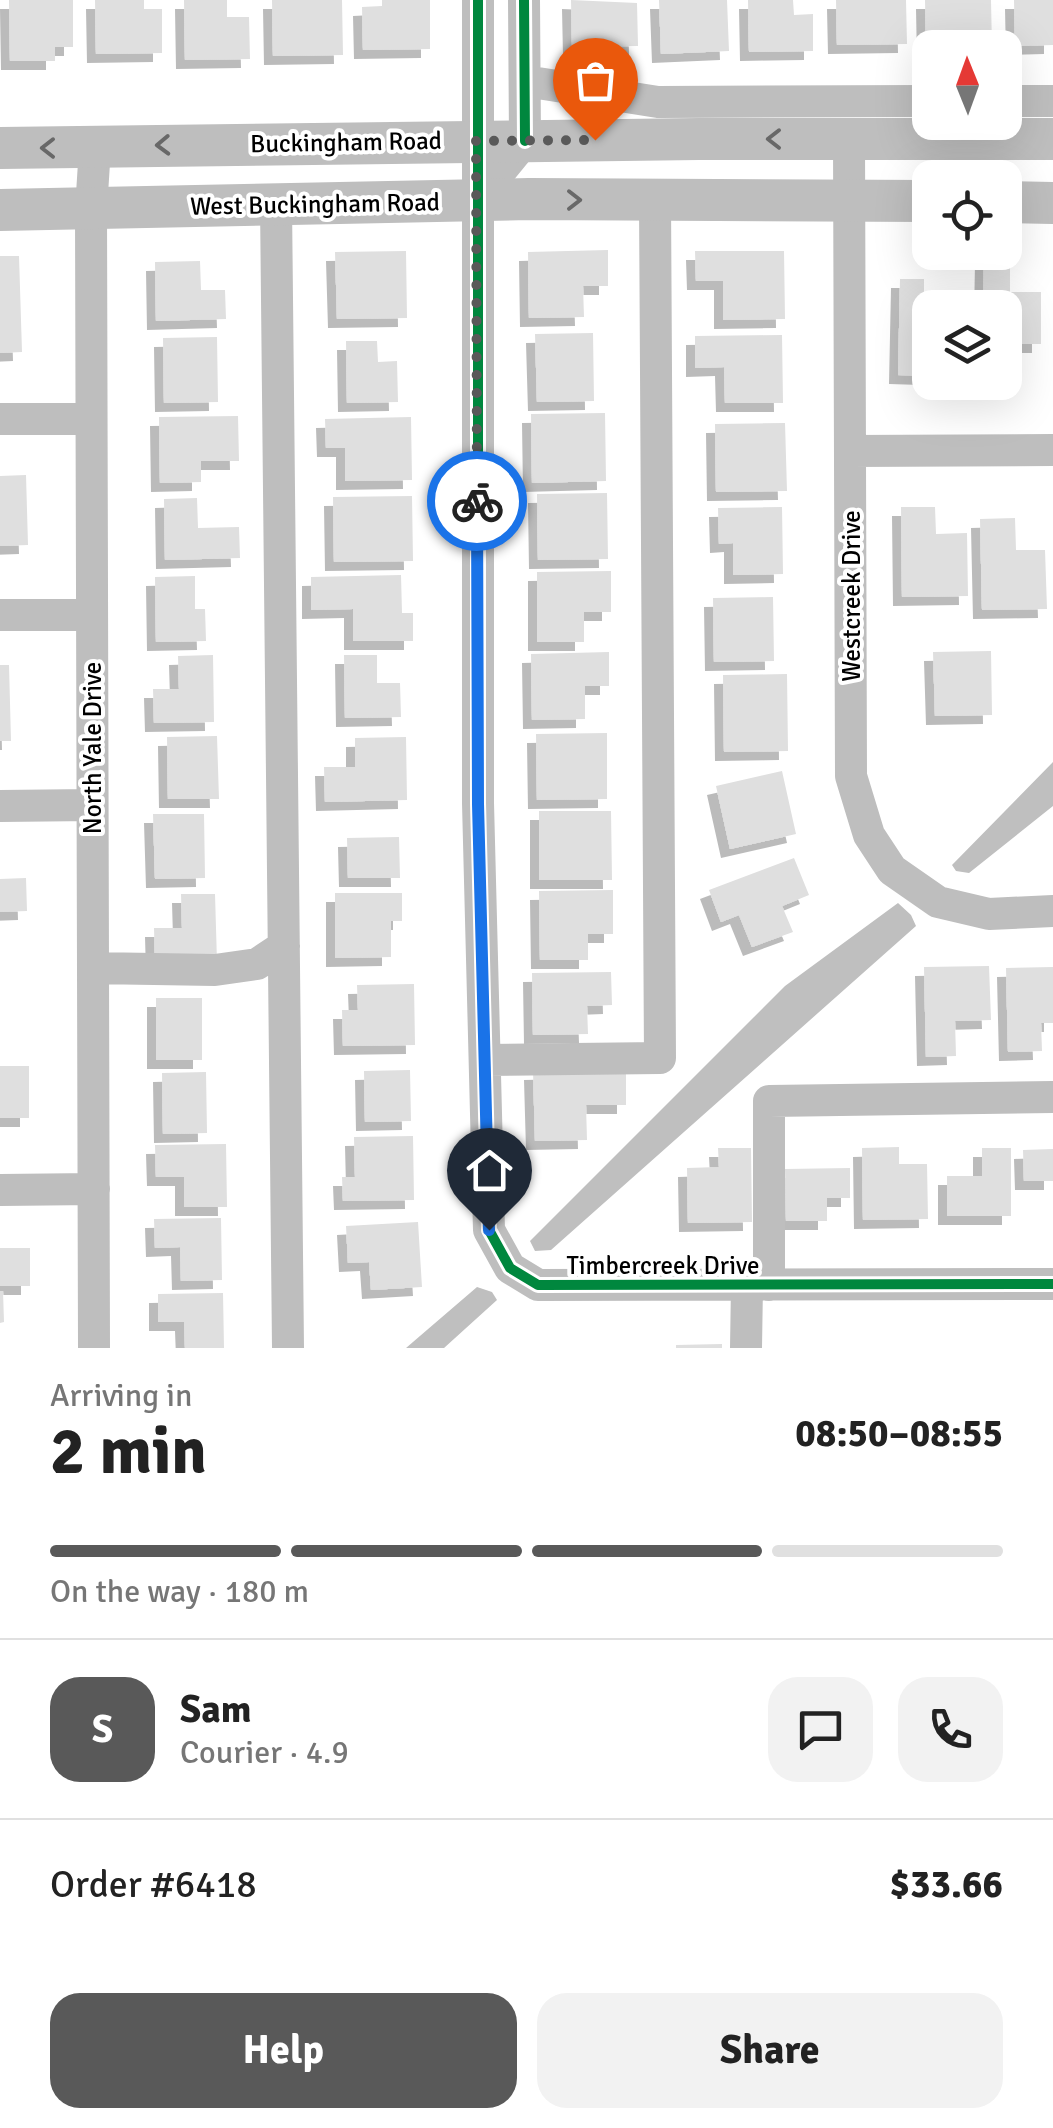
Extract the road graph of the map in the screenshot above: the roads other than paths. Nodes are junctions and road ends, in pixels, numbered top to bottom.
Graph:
1 (478, 0) edge
2 (524, 0) edge
3 (525, 81) junction
4 (1053, 100) edge
5 (912, 101) edge
6 (1022, 101) edge
7 (1053, 139) edge
8 (849, 140) junction
9 (476, 141) junction
10 (525, 141) junction
11 (96, 147) junction
12 (0, 148) edge
13 (655, 200) junction
14 (849, 200) junction
15 (476, 201) junction
16 (912, 202) edge
17 (1022, 202) edge
18 (1053, 203) edge
19 (276, 204) junction
20 (0, 210) edge
21 (90, 210) junction
22 (91, 418) junction
23 (0, 419) edge
24 (1053, 450) edge
25 (850, 451) junction
26 (92, 615) junction
27 (0, 616) edge
28 (92, 805) junction
29 (0, 806) edge
30 (1053, 911) edge
31 (284, 946) junction
32 (93, 968) junction
33 (484, 1060) junction
34 (1053, 1097) edge
35 (94, 1189) junction
36 (0, 1190) edge
37 (1053, 1284) edge
38 (758, 1285) junction
39 (94, 1348) edge
40 (288, 1348) edge
41 (746, 1348) edge

1 - 9 street, Timbercreek Drive
2 - 3 street
3 - 5 street
3 - 10 street
4 - 6 street
7 - 8 main road, Buckingham Road
8 -> 10 main road, Buckingham Road
8 - 14 street, Westcreek Drive
9 - 10 main road, Buckingham Road
9 -> 11 main road, Buckingham Road
9 - 15 street, Timbercreek Drive
10 - 15 street
11 -> 12 main road, Buckingham Road
11 - 21 street, North Yale Drive
13 - 14 main road, West Buckingham Road
15 -> 13 main road, West Buckingham Road
13 - 33 street
14 - 16 main road, West Buckingham Road
14 - 25 street, Westcreek Drive
15 - 19 main road, West Buckingham Road
15 - 33 street, Timbercreek Drive
17 - 18 main road
19 - 21 main road, West Buckingham Road
19 - 31 street
20 - 21 main road, West Buckingham Road
21 - 22 street, North Yale Drive
22 - 23 street
22 - 26 street, North Yale Drive
24 - 25 street
25 - 30 street, Westcreek Drive
26 - 27 street
26 - 28 street, North Yale Drive
28 - 29 street
28 - 32 street, North Yale Drive
31 - 32 street
31 - 40 street
32 - 35 street, North Yale Drive
33 - 38 street, Timbercreek Drive
34 - 38 street
35 - 36 street
35 - 39 street, North Yale Drive
37 - 38 street, Timbercreek Drive
38 - 41 street

